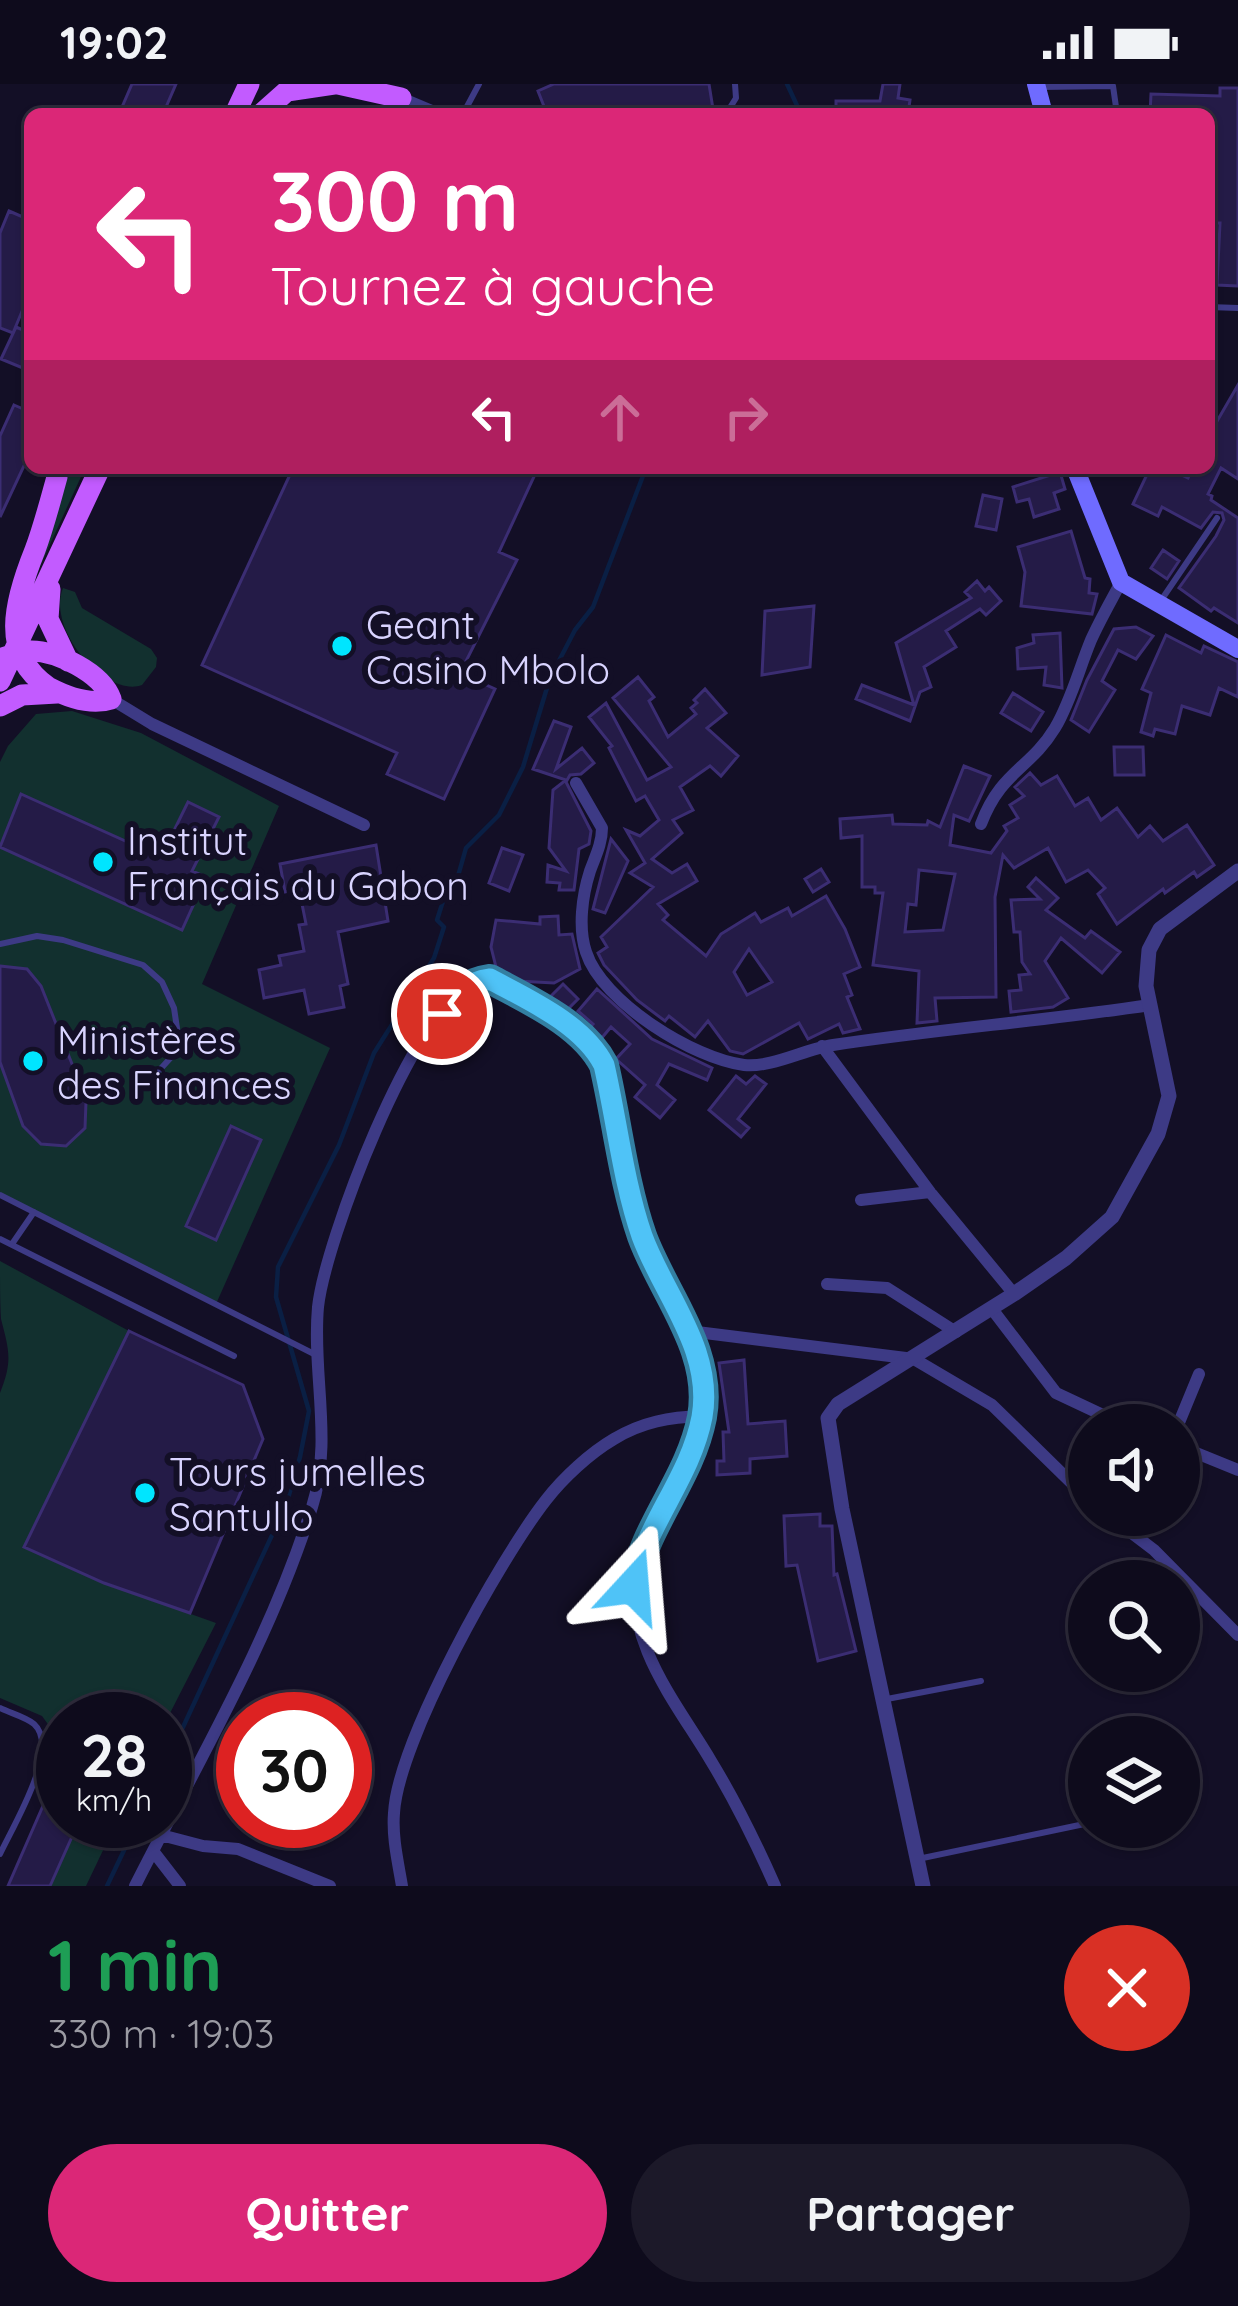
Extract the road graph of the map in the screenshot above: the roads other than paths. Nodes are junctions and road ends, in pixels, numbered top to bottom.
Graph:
1 (336, 84) edge
2 (1037, 85) edge
3 (395, 91) edge
4 (267, 108) edge
5 (428, 108) edge
6 (1116, 108) edge
7 (59, 474) edge
8 (59, 474) edge
9 (97, 474) edge
10 (1077, 474) edge
11 (1217, 518) dead end
12 (55, 566) junction
13 (1121, 582) junction
14 (0, 600) edge
15 (1158, 606) junction
16 (1238, 649) edge
17 (6, 657) edge
18 (68, 662) junction
19 (0, 681) edge
20 (62, 693) junction
21 (111, 699) junction
22 (0, 706) edge
23 (576, 782) dead end
24 (982, 824) dead end
25 (364, 825) dead end
26 (1238, 871) edge
27 (0, 944) edge
28 (1150, 1004) junction
29 (821, 1046) junction
30 (154, 1076) dead end
31 (930, 1192) junction
32 (0, 1195) edge
33 (861, 1200) dead end
34 (34, 1212) junction
35 (0, 1239) edge
36 (12, 1244) junction
37 (827, 1284) dead end
38 (1014, 1294) junction
39 (992, 1309) junction
40 (688, 1331) junction
41 (956, 1332) junction
42 (234, 1356) dead end
43 (320, 1357) junction
44 (914, 1359) junction
45 (1199, 1373) dead end
46 (1079, 1404) edge
47 (1186, 1404) edge
48 (702, 1416) junction
49 (1200, 1455) edge
50 (1238, 1470) edge
51 (1068, 1480) edge
52 (1136, 1536) edge
53 (1238, 1635) edge
54 (981, 1681) dead end
55 (883, 1700) junction
56 (0, 1708) edge
57 (192, 1772) edge
58 (1068, 1827) edge
59 (192, 1843) edge
60 (154, 1848) edge
61 (153, 1851) junction
62 (0, 1854) edge
63 (918, 1859) junction
64 (135, 1886) edge
65 (180, 1886) edge
66 (330, 1886) edge
67 (402, 1886) edge
68 (775, 1886) edge
69 (923, 1886) edge

1 - 3 main road
1 - 4 main road
2 - 6 lane
3 - 5 street
7 - 14 main road
8 - 17 main road
9 - 12 main road
10 - 13 main road
11 - 15 lane
12 - 17 main road
12 - 18 main road
13 - 15 main road
13 - 24 street
15 - 16 main road
17 - 18 main road
17 - 19 main road
17 - 20 main road
18 - 21 main road
20 - 21 main road
20 - 22 main road
21 - 25 street
23 - 29 street
26 - 28 street
27 - 30 lane
28 - 29 street
28 - 38 street
29 - 31 street
31 - 33 street
31 - 38 street
32 - 34 lane
34 - 36 lane
34 - 43 lane
35 - 36 lane
36 - 42 lane
37 - 41 street
38 - 39 street
39 - 41 street
39 - 46 street
40 - 43 street
40 - 44 street
40 - 48 street
41 - 44 street
43 - 57 street
44 - 51 street
44 - 55 street
45 - 47 street
48 - 67 street
48 - 68 street
49 - 50 street
52 - 53 street
54 - 55 lane
55 - 63 street
56 - 62 lane
58 - 63 lane
59 - 66 street
60 - 61 street
61 - 64 street
61 - 65 street
63 - 69 street

